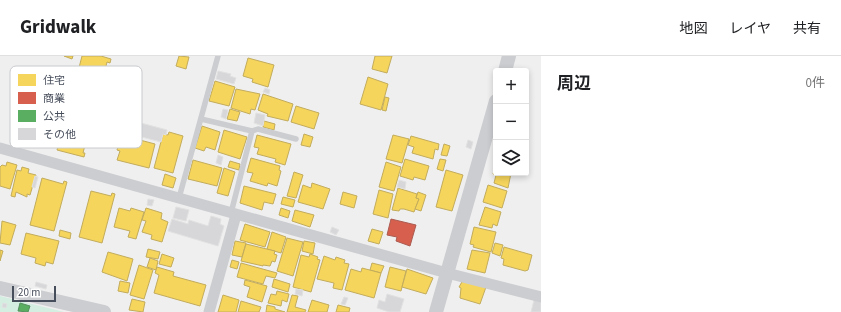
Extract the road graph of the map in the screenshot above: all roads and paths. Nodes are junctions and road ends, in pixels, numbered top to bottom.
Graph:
1 (218, 56) edge
2 (509, 56) edge
3 (506, 68) edge
4 (495, 104) edge
5 (201, 119) junction
6 (252, 131) junction
7 (296, 140) dead end
8 (0, 148) edge
9 (179, 198) junction
10 (234, 214) junction
11 (447, 273) junction
12 (0, 288) edge
13 (541, 297) edge
14 (104, 312) edge
15 (208, 312) edge
16 (436, 312) edge

1 - 5 lane
2 - 3 street
4 - 11 street
5 - 6 lane
5 - 9 lane
6 - 7 lane
6 - 10 lane
8 - 9 street
9 - 10 street
10 - 11 street
10 - 15 street
11 - 13 street
11 - 16 street
12 - 14 street

